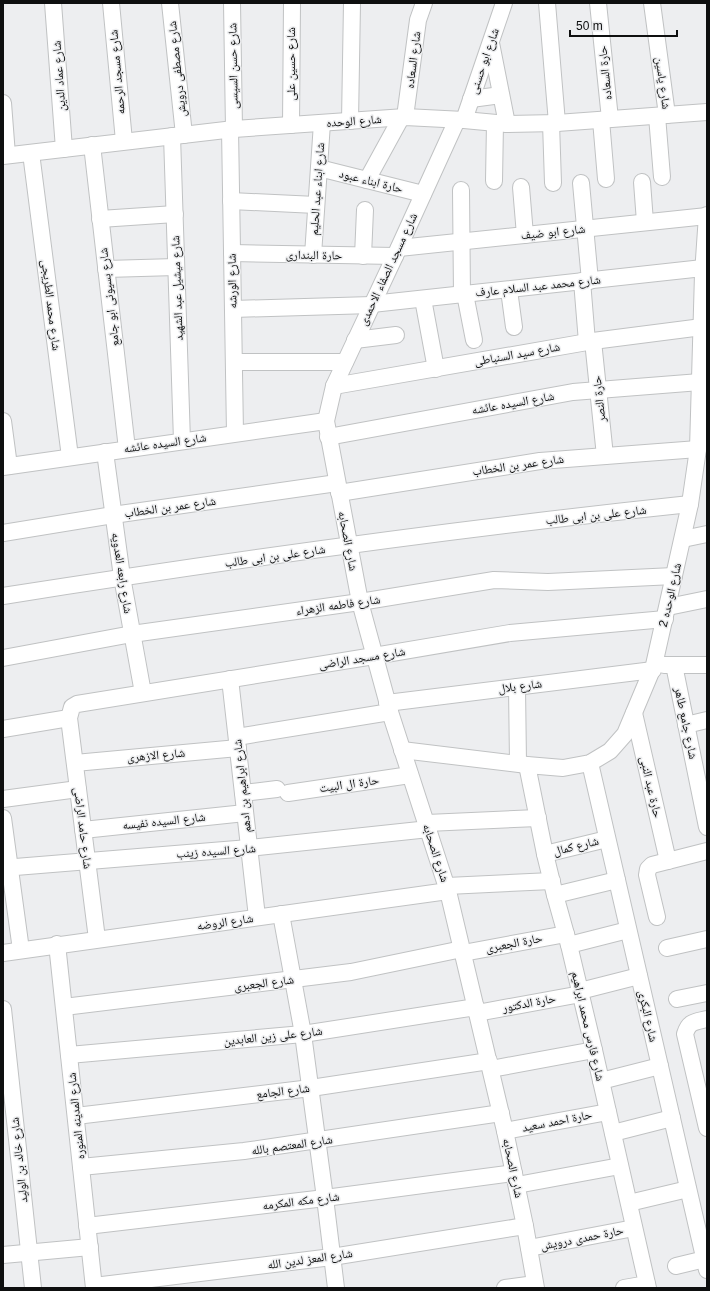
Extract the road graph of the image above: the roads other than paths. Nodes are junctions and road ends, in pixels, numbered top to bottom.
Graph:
1 (53, 3) edge
2 (111, 3) edge
3 (170, 3) edge
4 (232, 3) edge
5 (292, 3) edge
6 (352, 3) edge
7 (424, 3) edge
8 (504, 3) edge
9 (546, 3) edge
10 (598, 3) edge
11 (652, 3) edge
12 (491, 42) junction
13 (501, 95) junction
14 (471, 99) junction
15 (3, 103) edge
16 (707, 112) edge
17 (662, 115) junction
18 (403, 118) junction
19 (460, 120) junction
20 (606, 120) junction
21 (350, 121) junction
22 (322, 123) junction
23 (501, 123) junction
24 (554, 123) junction
25 (291, 125) junction
26 (232, 129) junction
27 (178, 135) junction
28 (124, 142) junction
29 (92, 145) junction
30 (64, 149) junction
31 (31, 153) junction
32 (5, 156) edge
33 (319, 168) junction
34 (662, 177) dead end
35 (606, 179) dead end
36 (368, 180) junction
37 (494, 182) dead end
38 (642, 182) dead end
39 (553, 183) dead end
40 (581, 183) dead end
41 (521, 187) dead end
42 (461, 190) dead end
43 (423, 194) junction
44 (231, 201) junction
45 (316, 205) junction
46 (365, 210) dead end
47 (175, 214) junction
48 (100, 219) junction
49 (707, 219) edge
50 (645, 222) junction
51 (585, 228) junction
52 (525, 235) junction
53 (461, 241) junction
54 (397, 252) junction
55 (232, 253) junction
56 (313, 255) junction
57 (363, 256) junction
58 (176, 267) junction
59 (106, 269) junction
60 (704, 272) edge
61 (586, 281) junction
62 (509, 290) junction
63 (464, 294) junction
64 (423, 299) junction
65 (372, 305) junction
66 (233, 309) junction
67 (514, 327) dead end
68 (703, 328) edge
69 (396, 335) dead end
70 (355, 340) junction
71 (474, 340) dead end
72 (590, 341) junction
73 (234, 362) junction
74 (345, 362) junction
75 (436, 369) junction
76 (700, 382) junction
77 (334, 386) junction
78 (598, 390) junction
79 (3, 421) edge
80 (326, 421) junction
81 (235, 433) junction
82 (328, 437) junction
83 (182, 441) junction
84 (127, 449) junction
85 (698, 450) junction
86 (105, 452) junction
87 (606, 456) junction
88 (70, 457) junction
89 (6, 466) edge
90 (338, 488) junction
91 (690, 504) junction
92 (114, 515) junction
93 (3, 533) edge
94 (707, 534) edge
95 (683, 539) junction
96 (349, 546) junction
97 (674, 576) junction
98 (122, 577) junction
99 (3, 596) edge
100 (707, 599) edge
101 (360, 602) junction
102 (666, 613) junction
103 (132, 634) junction
104 (374, 656) junction
105 (3, 658) edge
106 (707, 664) edge
107 (674, 665) junction
108 (654, 668) junction
109 (230, 679) junction
110 (517, 687) junction
111 (143, 693) junction
112 (389, 707) junction
113 (634, 713) junction
114 (69, 718) junction
115 (707, 720) edge
116 (686, 725) junction
117 (3, 728) edge
118 (237, 743) junction
119 (402, 750) junction
120 (75, 763) junction
121 (590, 763) junction
122 (522, 764) junction
123 (701, 767) edge
124 (410, 775) junction
125 (78, 789) junction
126 (243, 793) junction
127 (3, 799) edge
128 (245, 813) junction
129 (3, 818) edge
130 (538, 818) junction
131 (707, 824) edge
132 (428, 826) junction
133 (84, 830) junction
134 (607, 839) junction
135 (249, 848) junction
136 (707, 851) edge
137 (546, 854) junction
138 (87, 860) junction
139 (668, 861) junction
140 (6, 867) edge
141 (617, 880) junction
142 (554, 888) junction
143 (447, 889) junction
144 (281, 914) junction
145 (257, 917) junction
146 (657, 917) dead end
147 (628, 930) junction
148 (97, 939) junction
149 (568, 939) junction
150 (707, 939) edge
151 (57, 944) junction
152 (667, 948) dead end
153 (21, 950) junction
154 (462, 951) junction
155 (3, 953) edge
156 (639, 976) junction
157 (293, 980) junction
158 (580, 992) junction
159 (707, 993) edge
160 (677, 999) dead end
161 (64, 1007) junction
162 (3, 1009) edge
163 (476, 1010) junction
164 (707, 1019) edge
165 (303, 1034) junction
166 (594, 1050) junction
167 (69, 1055) junction
168 (490, 1065) junction
169 (660, 1066) junction
170 (601, 1081) junction
171 (311, 1088) junction
172 (608, 1112) junction
173 (501, 1113) junction
174 (76, 1116) junction
175 (672, 1118) junction
176 (707, 1128) edge
177 (505, 1131) junction
178 (613, 1133) junction
179 (318, 1141) junction
180 (620, 1166) junction
181 (81, 1167) junction
182 (515, 1179) junction
183 (688, 1189) junction
184 (325, 1198) junction
185 (629, 1203) junction
186 (87, 1226) junction
187 (525, 1226) junction
188 (634, 1228) junction
189 (90, 1247) junction
190 (529, 1248) junction
191 (29, 1253) junction
192 (3, 1256) edge
193 (332, 1257) junction
194 (706, 1265) edge
195 (676, 1266) dead end
196 (536, 1286) edge
197 (647, 1286) edge
198 (94, 1287) edge
199 (32, 1288) edge
200 (336, 1288) edge
201 (505, 1288) edge
202 (624, 1288) edge

1 - 30 street, شارع عماد الدين
2 - 28 street, شارع مسجد الرحمه
3 - 27 street, شارع مصطفى درويش
4 - 26 street, شارع حسن السيسى
5 - 25 street, شارع حسين على
6 - 21 street
7 - 18 street, شارع السعاده
8 - 12 street, شارع ابو حسنى
9 - 24 street
10 - 20 street, حارة السعاده
11 - 17 street, شارع ياسين
12 - 13 street
12 - 14 street, شارع ابو حسنى
13 - 14 street
13 - 23 street
14 - 19 street, شارع ابو حسنى
15 - 32 street
16 - 17 street, شارع الوحده
17 - 20 street, شارع الوحده
17 - 34 street, شارع ياسين
18 - 19 street, شارع الوحده
18 - 21 street, شارع الوحده
18 - 36 street
19 - 23 street, شارع الوحده
19 - 43 street, شارع مسجد الصفاء الاحمدى
20 - 24 street, شارع الوحده
20 - 35 street, حارة السعاده
21 - 22 street, شارع الوحده
22 - 25 street, شارع الوحده
22 - 33 street, شارع ابناء عبد الحليم
23 - 24 street, شارع الوحده
23 - 37 street
24 - 39 street
25 - 26 street, شارع الوحده
26 - 27 street, شارع الوحده
26 - 44 street, شارع الورشه
27 - 28 street, شارع الوحده
27 - 47 street, شارع ميشيل عبد الشهيد
28 - 29 street, شارع الوحده
29 - 30 street, شارع الوحده
29 - 48 street, شارع بسيونى ابو جامع
30 - 31 street, شارع الوحده
31 - 32 street, شارع الوحده
31 - 88 street, شارع محمد الطريجى
33 - 36 street, حارة ابناء عبود
33 - 45 street, شارع ابناء عبد الحليم
36 - 43 street, حارة ابناء عبود
38 - 50 street
40 - 51 street, حارة النصر
41 - 52 street
42 - 53 street
43 - 54 street, شارع مسجد الصفاء الاحمدى
44 - 45 street
44 - 55 street, شارع الورشه
45 - 56 street, شارع ابناء عبد الحليم
46 - 57 street
47 - 48 street
47 - 58 street, شارع ميشيل عبد الشهيد
48 - 59 street, شارع بسيونى ابو جامع
49 - 50 street, شارع ابو ضيف
49 - 60 street, شارع الوحده 2
50 - 51 street, شارع ابو ضيف
51 - 52 street, شارع ابو ضيف
51 - 61 street, حارة النصر
52 - 53 street, شارع ابو ضيف
53 - 54 street, شارع ابو ضيف
53 - 63 street
54 - 57 street, حارة البندارى
54 - 65 street, شارع مسجد الصفاء الاحمدى
55 - 56 street, حارة البندارى
55 - 66 street, شارع الورشه
56 - 57 street, حارة البندارى
58 - 59 street
58 - 83 street, شارع ميشيل عبد الشهيد
59 - 84 street, شارع بسيونى ابو جامع
60 - 61 street, شارع محمد عبد السلام عارف
60 - 68 street, شارع الوحده 2
61 - 62 street, شارع محمد عبد السلام عارف
61 - 72 street, حارة النصر
62 - 63 street, شارع محمد عبد السلام عارف
62 - 67 street
63 - 64 street, شارع محمد عبد السلام عارف
63 - 71 street
64 - 65 street, شارع محمد عبد السلام عارف
64 - 75 street
65 - 66 street, شارع محمد عبد السلام عارف
65 - 70 street, شارع مسجد الصفاء الاحمدى
66 - 73 street, شارع الورشه
68 - 72 street, شارع سيد السنباطى
68 - 76 street, شارع الوحده 2
69 - 70 street
70 - 74 street, شارع مسجد الصفاء الاحمدى
72 - 75 street, شارع سيد السنباطى
72 - 78 street, حارة النصر
73 - 74 street
73 - 81 street, شارع الورشه
74 - 77 street, شارع مسجد الصفاء الاحمدى
75 - 77 street, شارع سيد السنباطى
76 - 78 street, شارع السيده عائشه
76 - 85 street, شارع الوحده 2
77 - 80 street, شارع مسجد الصفاء الاحمدى
78 - 82 street, شارع السيده عائشه
78 - 87 street, حارة النصر
79 - 89 street
80 - 81 street, شارع السيده عائشه
80 - 82 street, شارع الصحابه
81 - 83 street, شارع السيده عائشه
82 - 90 street, شارع الصحابه
83 - 84 street, شارع السيده عائشه
84 - 86 street, شارع السيده عائشه
85 - 87 street, شارع عمر بن الخطاب
85 - 91 street, شارع الوحده 2
86 - 88 street, شارع السيده عائشه
86 - 92 street, شارع رابعه العدويه
87 - 90 street, شارع عمر بن الخطاب
88 - 89 street, شارع السيده عائشه
90 - 92 street, شارع عمر بن الخطاب
90 - 96 street, شارع الصحابه
91 - 95 street, شارع الوحده 2
91 - 96 street, شارع على بن ابى طالب
92 - 93 street, شارع عمر بن الخطاب
92 - 98 street, شارع رابعه العدويه
94 - 95 street
95 - 97 street, شارع الوحده 2
96 - 98 street, شارع على بن ابى طالب
96 - 101 street, شارع الصحابه
97 - 101 street, شارع فاطمه الزهراء
97 - 102 street, شارع الوحده 2
98 - 99 street, شارع على بن ابى طالب
98 - 103 street, شارع رابعه العدويه
100 - 102 street, شارع مسجد الراضى
101 - 103 street, شارع فاطمه الزهراء
101 - 104 street, شارع الصحابه
102 - 104 street, شارع مسجد الراضى
102 - 108 street, شارع الوحده 2
103 - 105 street, شارع فاطمه الزهراء
103 - 111 street, شارع رابعه العدويه
104 - 109 street, شارع مسجد الراضى
104 - 112 street, شارع الصحابه
106 - 107 street, شارع بلال
107 - 108 street, شارع بلال
107 - 116 street, شارع جامع طاهر
108 - 110 street, شارع بلال
108 - 113 street, شارع الوحده 2
109 - 111 street, شارع مسجد الراضى
109 - 118 street, شارع ابراهيم بن ادهم
110 - 112 street, شارع بلال
110 - 122 street, شارع فارس محمد ابراهيم
111 - 114 street, شارع مسجد الراضى
112 - 118 street, شارع الازهرى
112 - 119 street, شارع الصحابه
113 - 121 street, شارع الوحده 2
113 - 139 street, حارة عبد النبى
114 - 117 street
114 - 120 street, شارع حامد الراضى
115 - 116 street
116 - 123 street, شارع جامع طاهر
118 - 120 street, شارع الازهرى
118 - 126 street, شارع ابراهيم بن ادهم
119 - 122 street, شارع الوحده 2
119 - 124 street, شارع الصحابه
120 - 125 street, شارع حامد الراضى
121 - 122 street, شارع الوحده 2
121 - 134 street, شارع البكرى
122 - 130 street, شارع فارس محمد ابراهيم
123 - 131 street, شارع جامع طاهر
124 - 126 street, حارة ال البيت
124 - 132 street, شارع الصحابه
125 - 127 street
125 - 133 street, شارع حامد الراضى
126 - 128 street, شارع ابراهيم بن ادهم
128 - 133 street, شارع السيده نفيسه
128 - 135 street, شارع ابراهيم بن ادهم
129 - 140 street
130 - 132 street, شارع السيده زينب
130 - 137 street, شارع فارس محمد ابراهيم
132 - 135 street, شارع السيده زينب
132 - 143 street, شارع الصحابه
133 - 138 street, شارع حامد الراضى
134 - 137 street, شارع كمال
134 - 141 street, شارع البكرى
135 - 138 street, شارع السيده زينب
135 - 145 street, شارع ابراهيم بن ادهم
136 - 139 street
137 - 142 street, شارع فارس محمد ابراهيم
138 - 140 street, شارع السيده زينب
138 - 148 street, شارع حامد الراضى
139 - 146 street
140 - 153 street
141 - 142 street, شارع الروضه
141 - 147 street, شارع البكرى
142 - 143 street, شارع الروضه
142 - 149 street, شارع فارس محمد ابراهيم
143 - 144 street, شارع الروضه
143 - 154 street, شارع الصحابه
144 - 145 street, شارع الروضه
144 - 157 street
145 - 148 street, شارع الروضه
147 - 149 street, حارة الجعبرى
147 - 156 street, شارع البكرى
148 - 151 street, شارع الروضه
149 - 154 street, حارة الجعبرى
149 - 158 street, شارع فارس محمد ابراهيم
150 - 152 street
151 - 153 street, شارع الروضه
151 - 161 street, شارع المدينه المنوره
153 - 155 street, شارع الروضه
154 - 157 street, شارع الجعبرى
154 - 163 street, شارع الصحابه
156 - 158 street, حارة الدكتور
156 - 169 street, شارع البكرى
157 - 161 street, شارع الجعبرى
157 - 165 street
158 - 163 street, حارة الدكتور
158 - 166 street, شارع فارس محمد ابراهيم
159 - 160 street
161 - 167 street, شارع المدينه المنوره
162 - 191 street, شارع خالد بن الوليد
163 - 165 street, شارع على زين العابدين
163 - 168 street, شارع الصحابه
164 - 176 street
165 - 167 street, شارع على زين العابدين
165 - 171 street
166 - 168 street, شارع الجامع
166 - 170 street, شارع فارس محمد ابراهيم
167 - 174 street, شارع المدينه المنوره
168 - 171 street, شارع الجامع
168 - 173 street, شارع الصحابه
169 - 170 street
169 - 175 street, شارع البكرى
170 - 172 street, شارع فارس محمد ابراهيم
171 - 174 street, شارع الجامع
171 - 179 street
172 - 177 street, حارة احمد سعيد
172 - 178 street, شارع فارس محمد ابراهيم
173 - 177 street, شارع الصحابه
173 - 179 street, شارع المعتصم بالله
174 - 181 street, شارع المدينه المنوره
175 - 178 street
175 - 183 street, شارع البكرى
177 - 182 street, شارع الصحابه
178 - 180 street, شارع فارس محمد ابراهيم
179 - 181 street, شارع المعتصم بالله
179 - 184 street
180 - 182 street, شارع مكه المكرمه
180 - 185 street, شارع فارس محمد ابراهيم
181 - 186 street, شارع المدينه المنوره
182 - 184 street, شارع مكه المكرمه
182 - 187 street, شارع الصحابه
183 - 185 street
183 - 194 street, شارع البكرى
184 - 186 street, شارع مكه المكرمه
184 - 193 street
185 - 188 street, شارع فارس محمد ابراهيم
186 - 189 street, شارع المدينه المنوره
187 - 190 street, شارع الصحابه
187 - 193 street, شارع المعز لدين الله
188 - 190 street, حارة حمدى درويش
188 - 197 street, شارع فارس محمد ابراهيم
189 - 191 street
189 - 198 street, شارع المدينه المنوره
190 - 196 street, شارع الصحابه
191 - 192 street
191 - 199 street, شارع خالد بن الوليد
193 - 198 street, شارع المعز لدين الله
193 - 200 street
194 - 195 street
196 - 201 street
197 - 202 street

